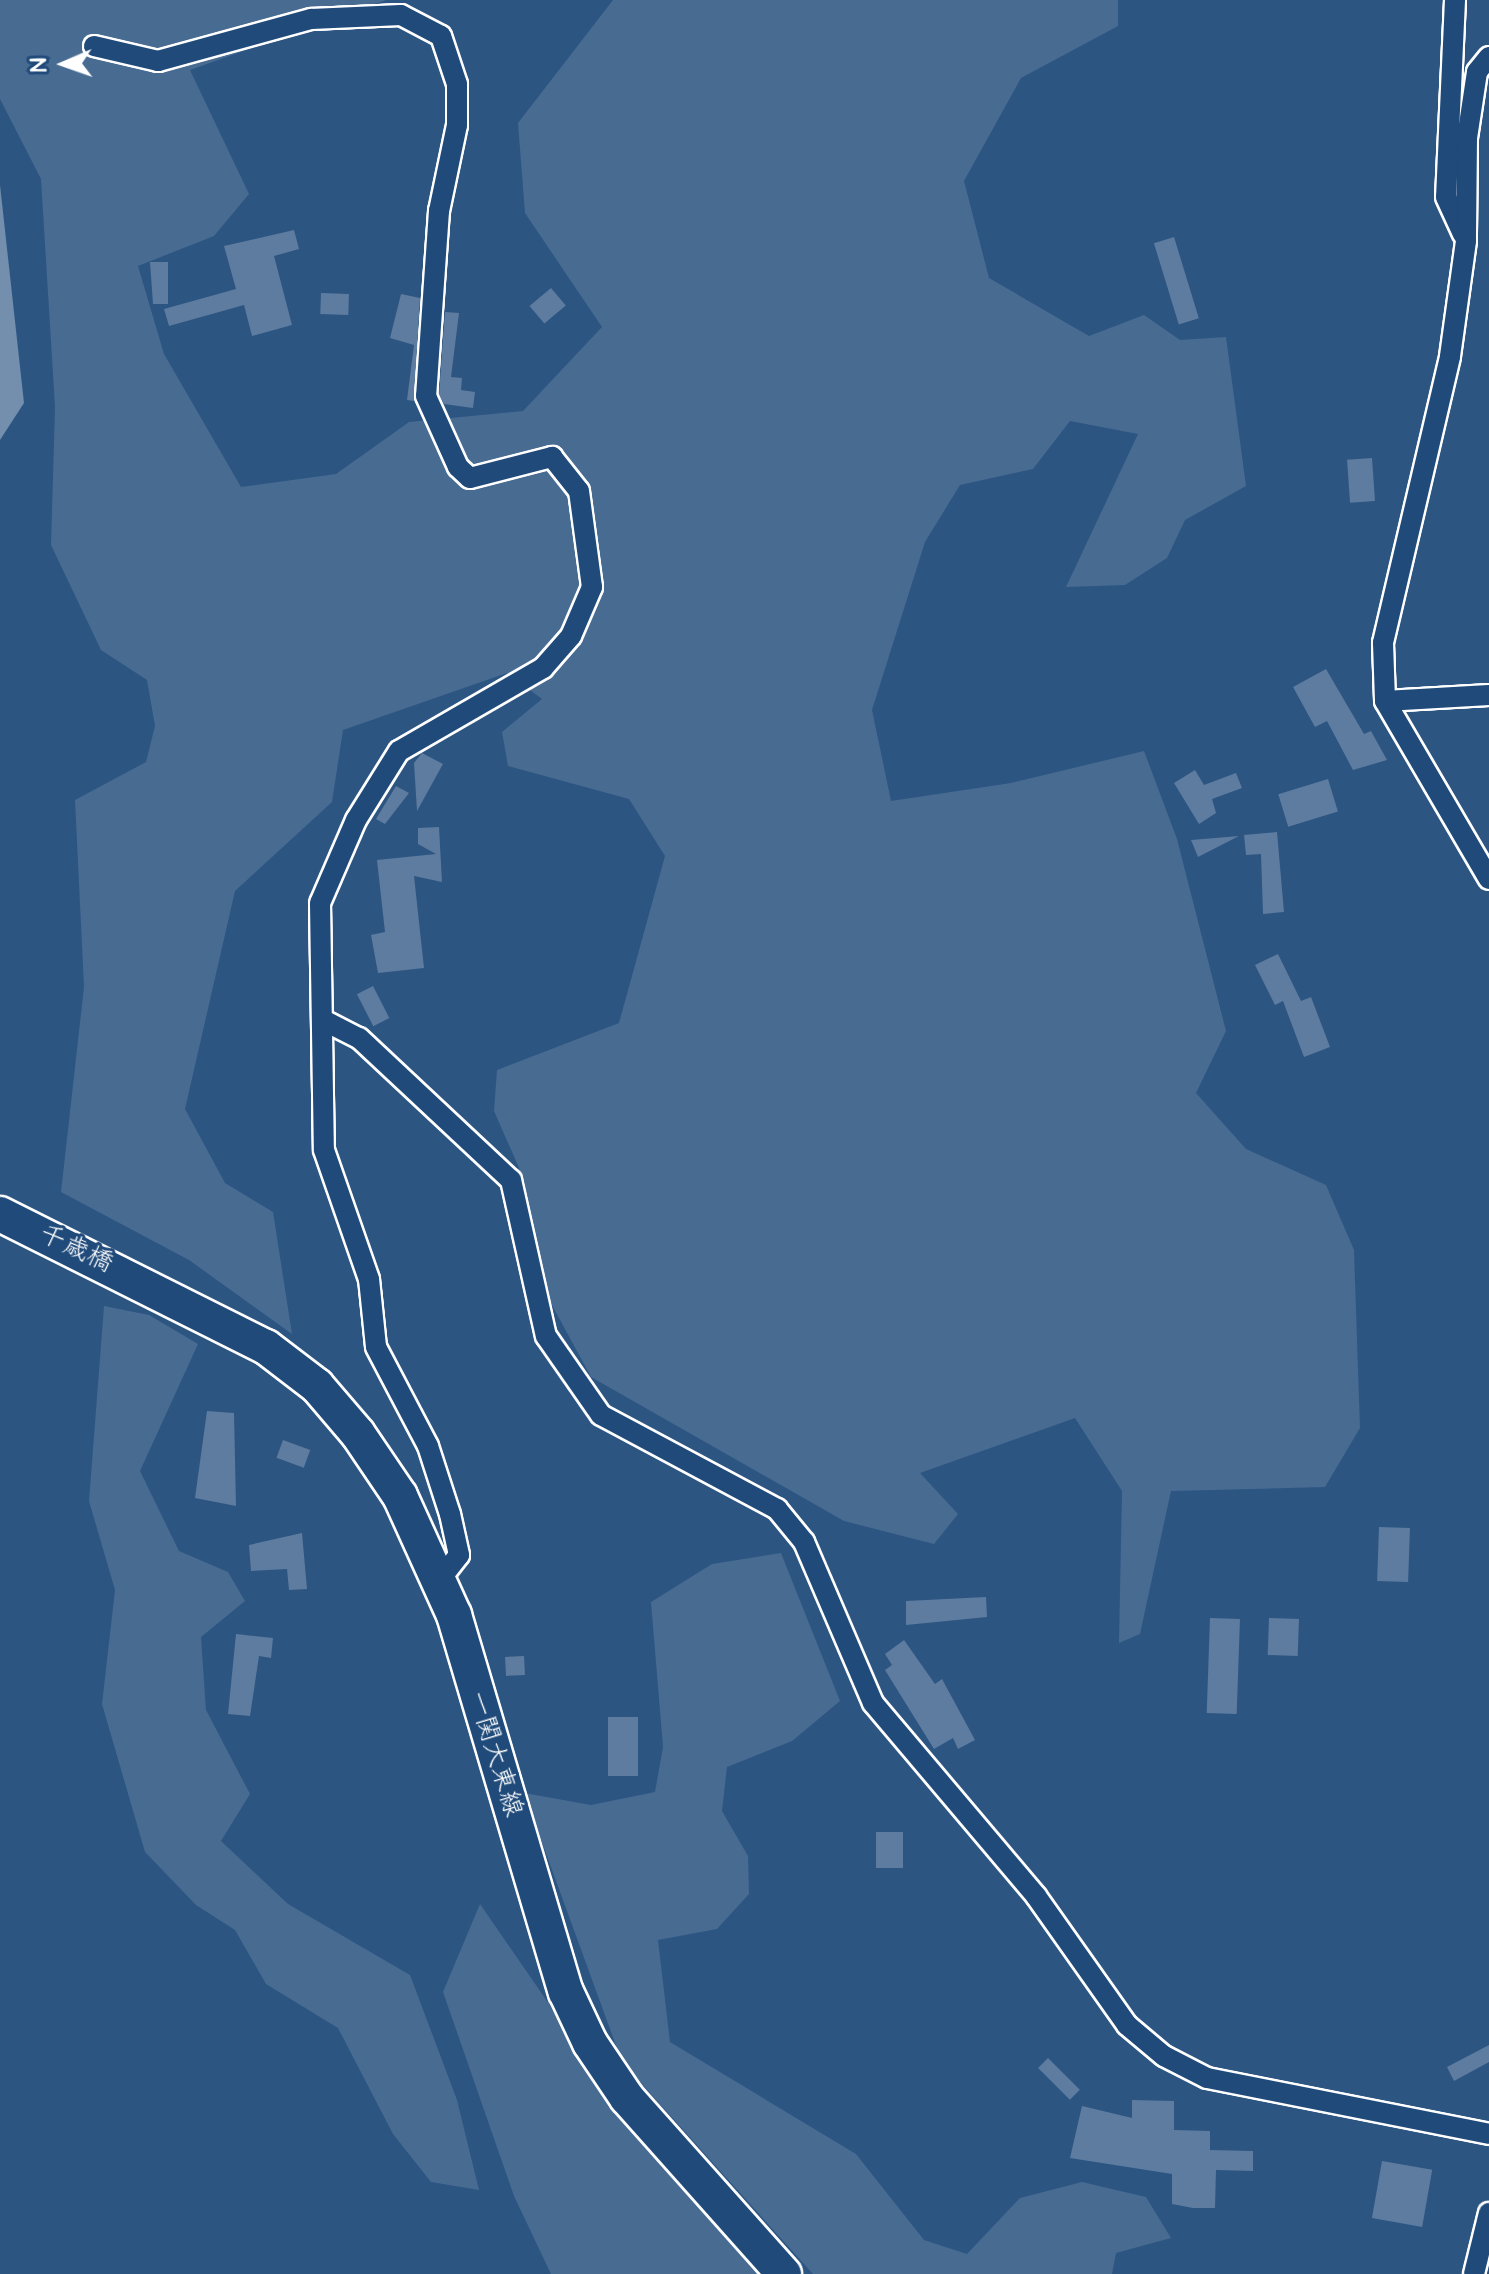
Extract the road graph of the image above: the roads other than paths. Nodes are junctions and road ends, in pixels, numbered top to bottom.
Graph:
1 (1455, 0) edge
2 (94, 46) dead end
3 (1489, 57) edge
4 (1466, 241) junction
5 (1489, 695) edge
6 (1385, 701) junction
7 (1489, 879) edge
8 (327, 1022) junction
9 (0, 1214) edge
10 (152, 1284) joint
11 (439, 1581) junction
12 (1489, 2134) edge
13 (1489, 2213) edge
14 (784, 2274) edge
15 (1474, 2274) edge

1 - 4 street
2 - 8 street
3 - 4 street
4 - 6 street
5 - 6 street
6 - 7 street
8 - 11 street
8 - 12 street
9 - 10 main road, 千歳橋
10 - 11 main road, 一関大東線
11 - 14 main road, 一関大東線
13 - 15 street

